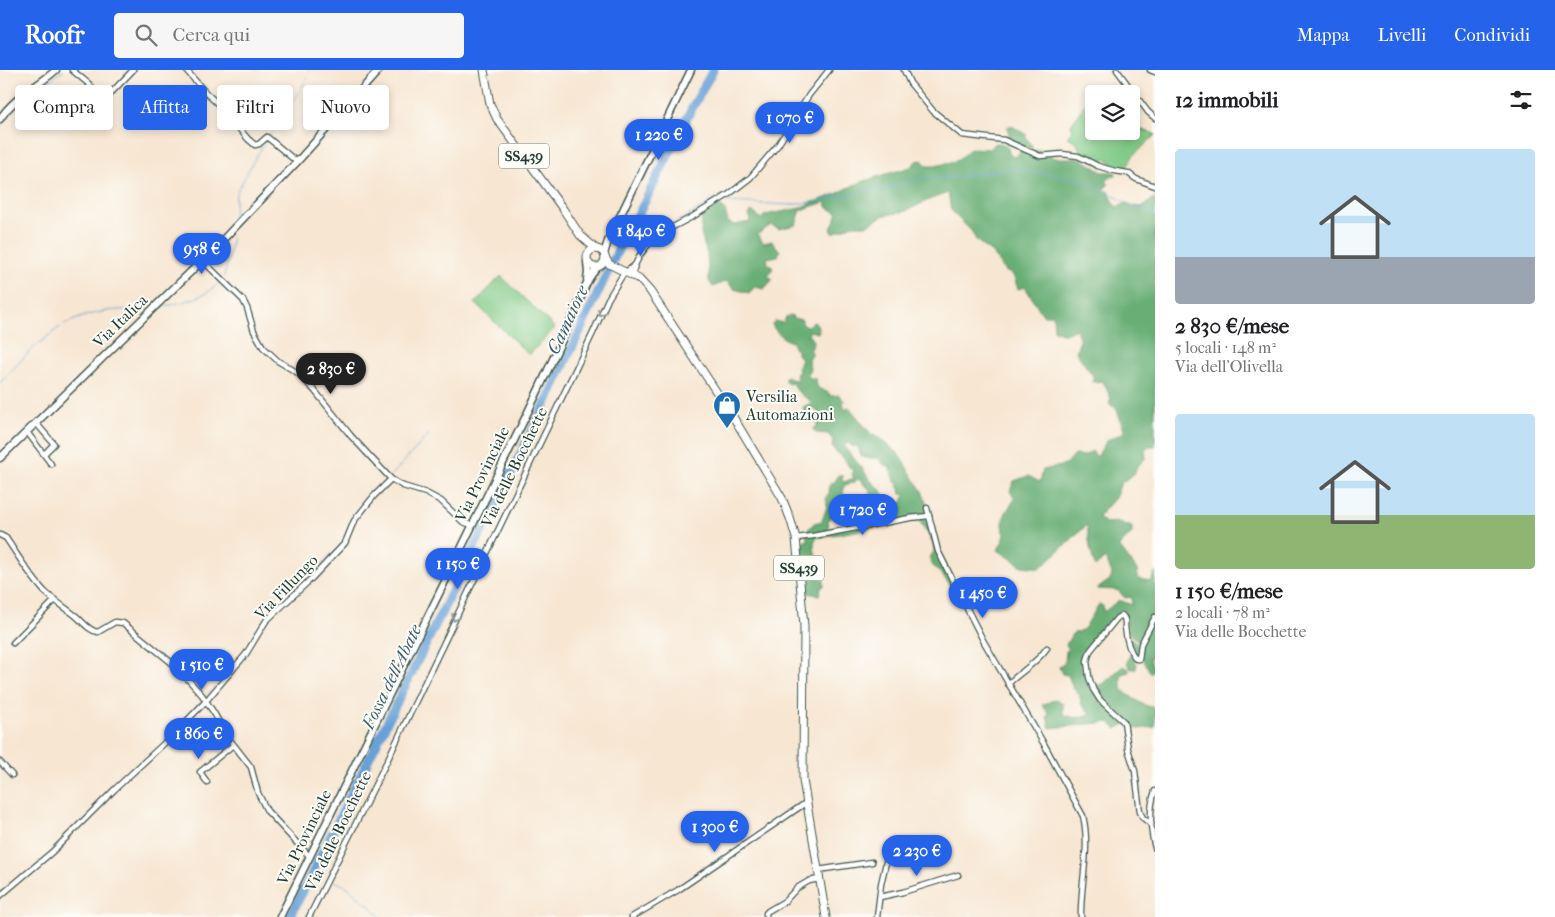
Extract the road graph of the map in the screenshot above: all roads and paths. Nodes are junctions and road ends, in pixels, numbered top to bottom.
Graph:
1 (56, 70) edge
2 (72, 70) edge
3 (133, 70) edge
4 (186, 70) edge
5 (379, 70) edge
6 (484, 70) edge
7 (691, 70) edge
8 (829, 70) edge
9 (904, 70) edge
10 (1116, 70) edge
11 (1150, 70) edge
12 (1155, 72) edge
13 (0, 118) edge
14 (1155, 118) edge
15 (297, 162) junction
16 (1155, 186) edge
17 (580, 234) junction
18 (608, 241) junction
19 (597, 249) junction
20 (587, 259) junction
21 (202, 260) junction
22 (604, 262) junction
23 (627, 272) junction
24 (587, 283) junction
25 (36, 422) junction
26 (27, 432) junction
27 (44, 454) junction
28 (0, 458) edge
29 (51, 464) dead end
30 (390, 479) junction
31 (927, 508) dead end
32 (929, 516) junction
33 (472, 525) junction
34 (0, 535) edge
35 (796, 538) junction
36 (55, 600) junction
37 (1155, 617) edge
38 (13, 643) dead end
39 (1047, 648) dead end
40 (1008, 684) junction
41 (206, 701) junction
42 (233, 745) junction
43 (0, 762) edge
44 (12, 775) dead end
45 (208, 782) dead end
46 (1155, 791) edge
47 (807, 802) junction
48 (1152, 824) junction
49 (890, 845) dead end
50 (1155, 848) edge
51 (310, 857) junction
52 (872, 862) dead end
53 (818, 870) junction
54 (958, 874) dead end
55 (819, 879) junction
56 (0, 896) edge
57 (880, 896) junction
58 (280, 917) edge
59 (309, 917) edge
60 (632, 917) edge
61 (766, 917) edge
62 (826, 917) edge
63 (877, 917) edge
64 (1081, 917) edge

1 - 13 main road
2 - 3 street
4 - 15 street
5 - 15 main road, Via Italica
6 - 17 main road, SS439
7 - 18 main road, Via Provinciale
8 - 23 street, Via delle Bocchette
9 - 16 street
10 - 14 street
11 - 12 street
15 - 21 main road, Via Italica
17 - 19 main road, SS439
17 - 20 main road
18 - 19 main road, Via Provinciale
18 - 22 main road, Via Provinciale
19 - 20 main road
19 - 22 main road
20 - 22 main road
20 - 24 main road, Via Provinciale
21 - 25 main road, Via Italica
21 - 30 street
22 - 23 main road, SS439
22 - 24 main road, Via Provinciale
23 - 35 main road, SS439
23 -> 59 street, Via delle Bocchette
24 - 33 main road, Via Provinciale
25 - 26 main road, Via Italica
25 - 27 street
26 - 27 street
26 - 28 main road, Via Italica
27 - 29 street
30 - 33 street
30 - 41 street, Via Fillungo
31 - 32 street
32 - 35 street
32 - 40 street
33 - 51 main road, Via Provinciale
34 - 36 street
35 - 47 main road, SS439
36 - 38 street
36 - 41 street
37 - 48 street
39 - 40 street
40 - 64 street
41 - 42 street
41 - 56 street, Via Fillungo
42 - 45 street
42 - 51 street
43 - 44 street
46 - 48 street
47 - 53 main road, SS439
47 - 60 street
48 - 50 street
49 - 57 street
51 - 58 main road, Via Provinciale
52 - 53 street
53 - 55 main road, SS439
54 - 57 street
55 - 61 street
55 - 62 main road, SS439
57 - 63 street

